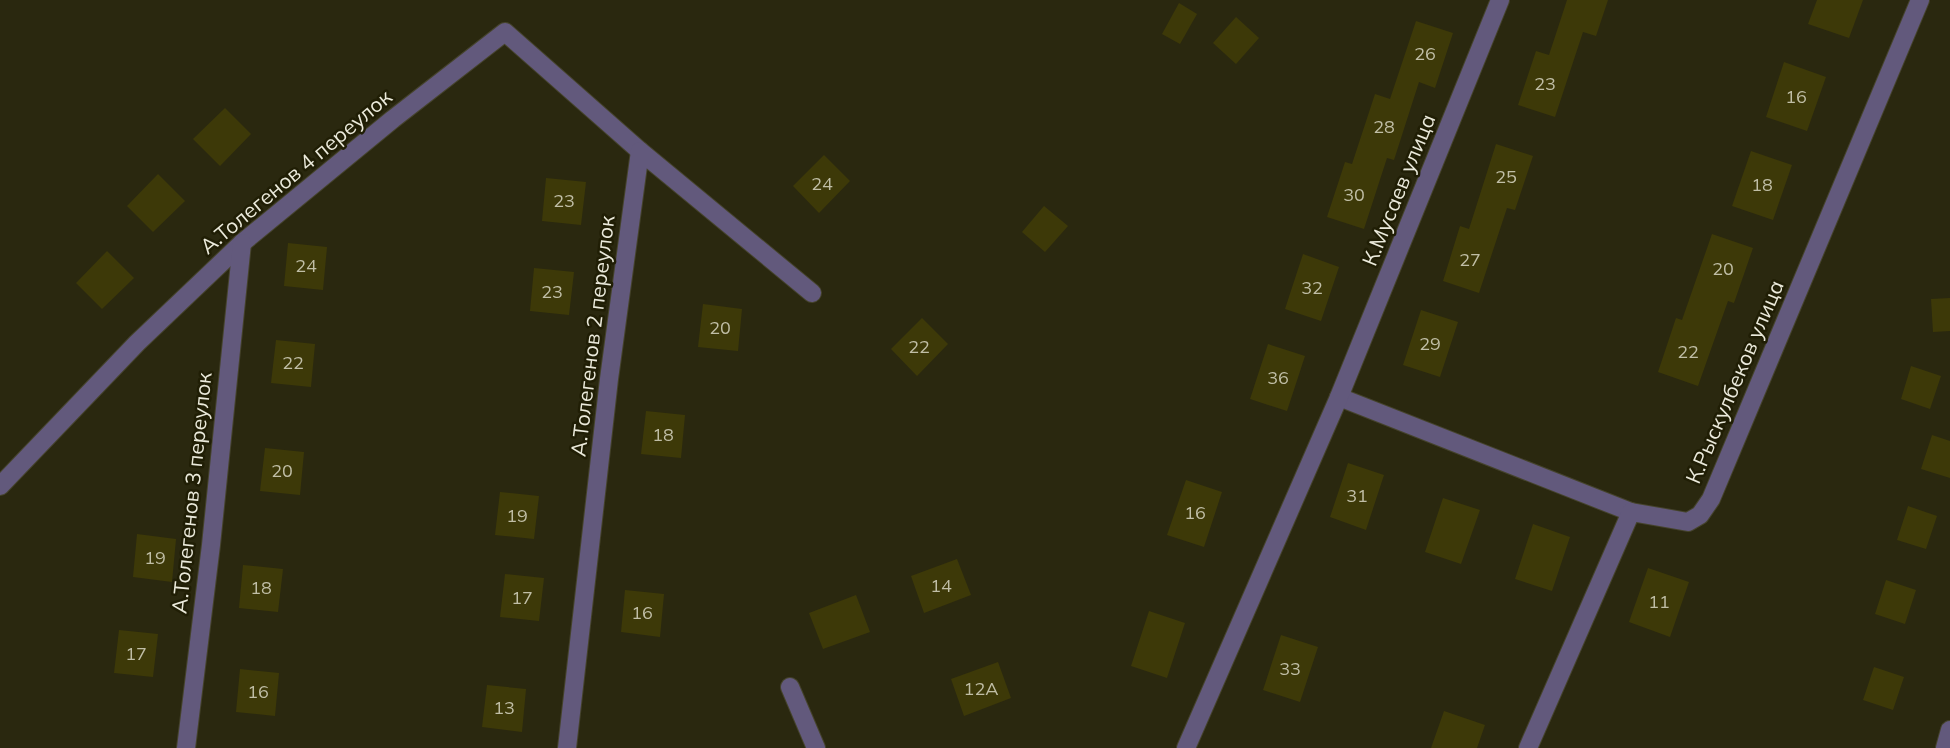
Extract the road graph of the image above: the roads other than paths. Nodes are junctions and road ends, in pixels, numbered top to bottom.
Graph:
1 (1500, 0) edge
2 (1920, 0) edge
3 (640, 151) junction
4 (242, 243) junction
5 (812, 293) dead end
6 (1339, 397) junction
7 (0, 486) edge
8 (1630, 512) junction
9 (790, 687) dead end
10 (1950, 730) edge
11 (186, 748) edge
12 (567, 748) edge
13 (816, 748) edge
14 (1186, 748) edge
15 (1528, 748) edge
16 (1945, 748) edge

1 - 6 street, К.Мусаев улица
2 - 8 street, К.Рыскулбеков улица
3 - 4 street, А.Толегенов 4 переулок
3 - 5 street
3 - 12 street, А.Толегенов 2 переулок
4 - 7 street, А.Толегенов 4 переулок
4 - 11 street, А.Толегенов 3 переулок
6 - 8 street
6 - 14 street, К.Мусаев улица
8 - 15 street
9 - 13 street
10 - 16 street

